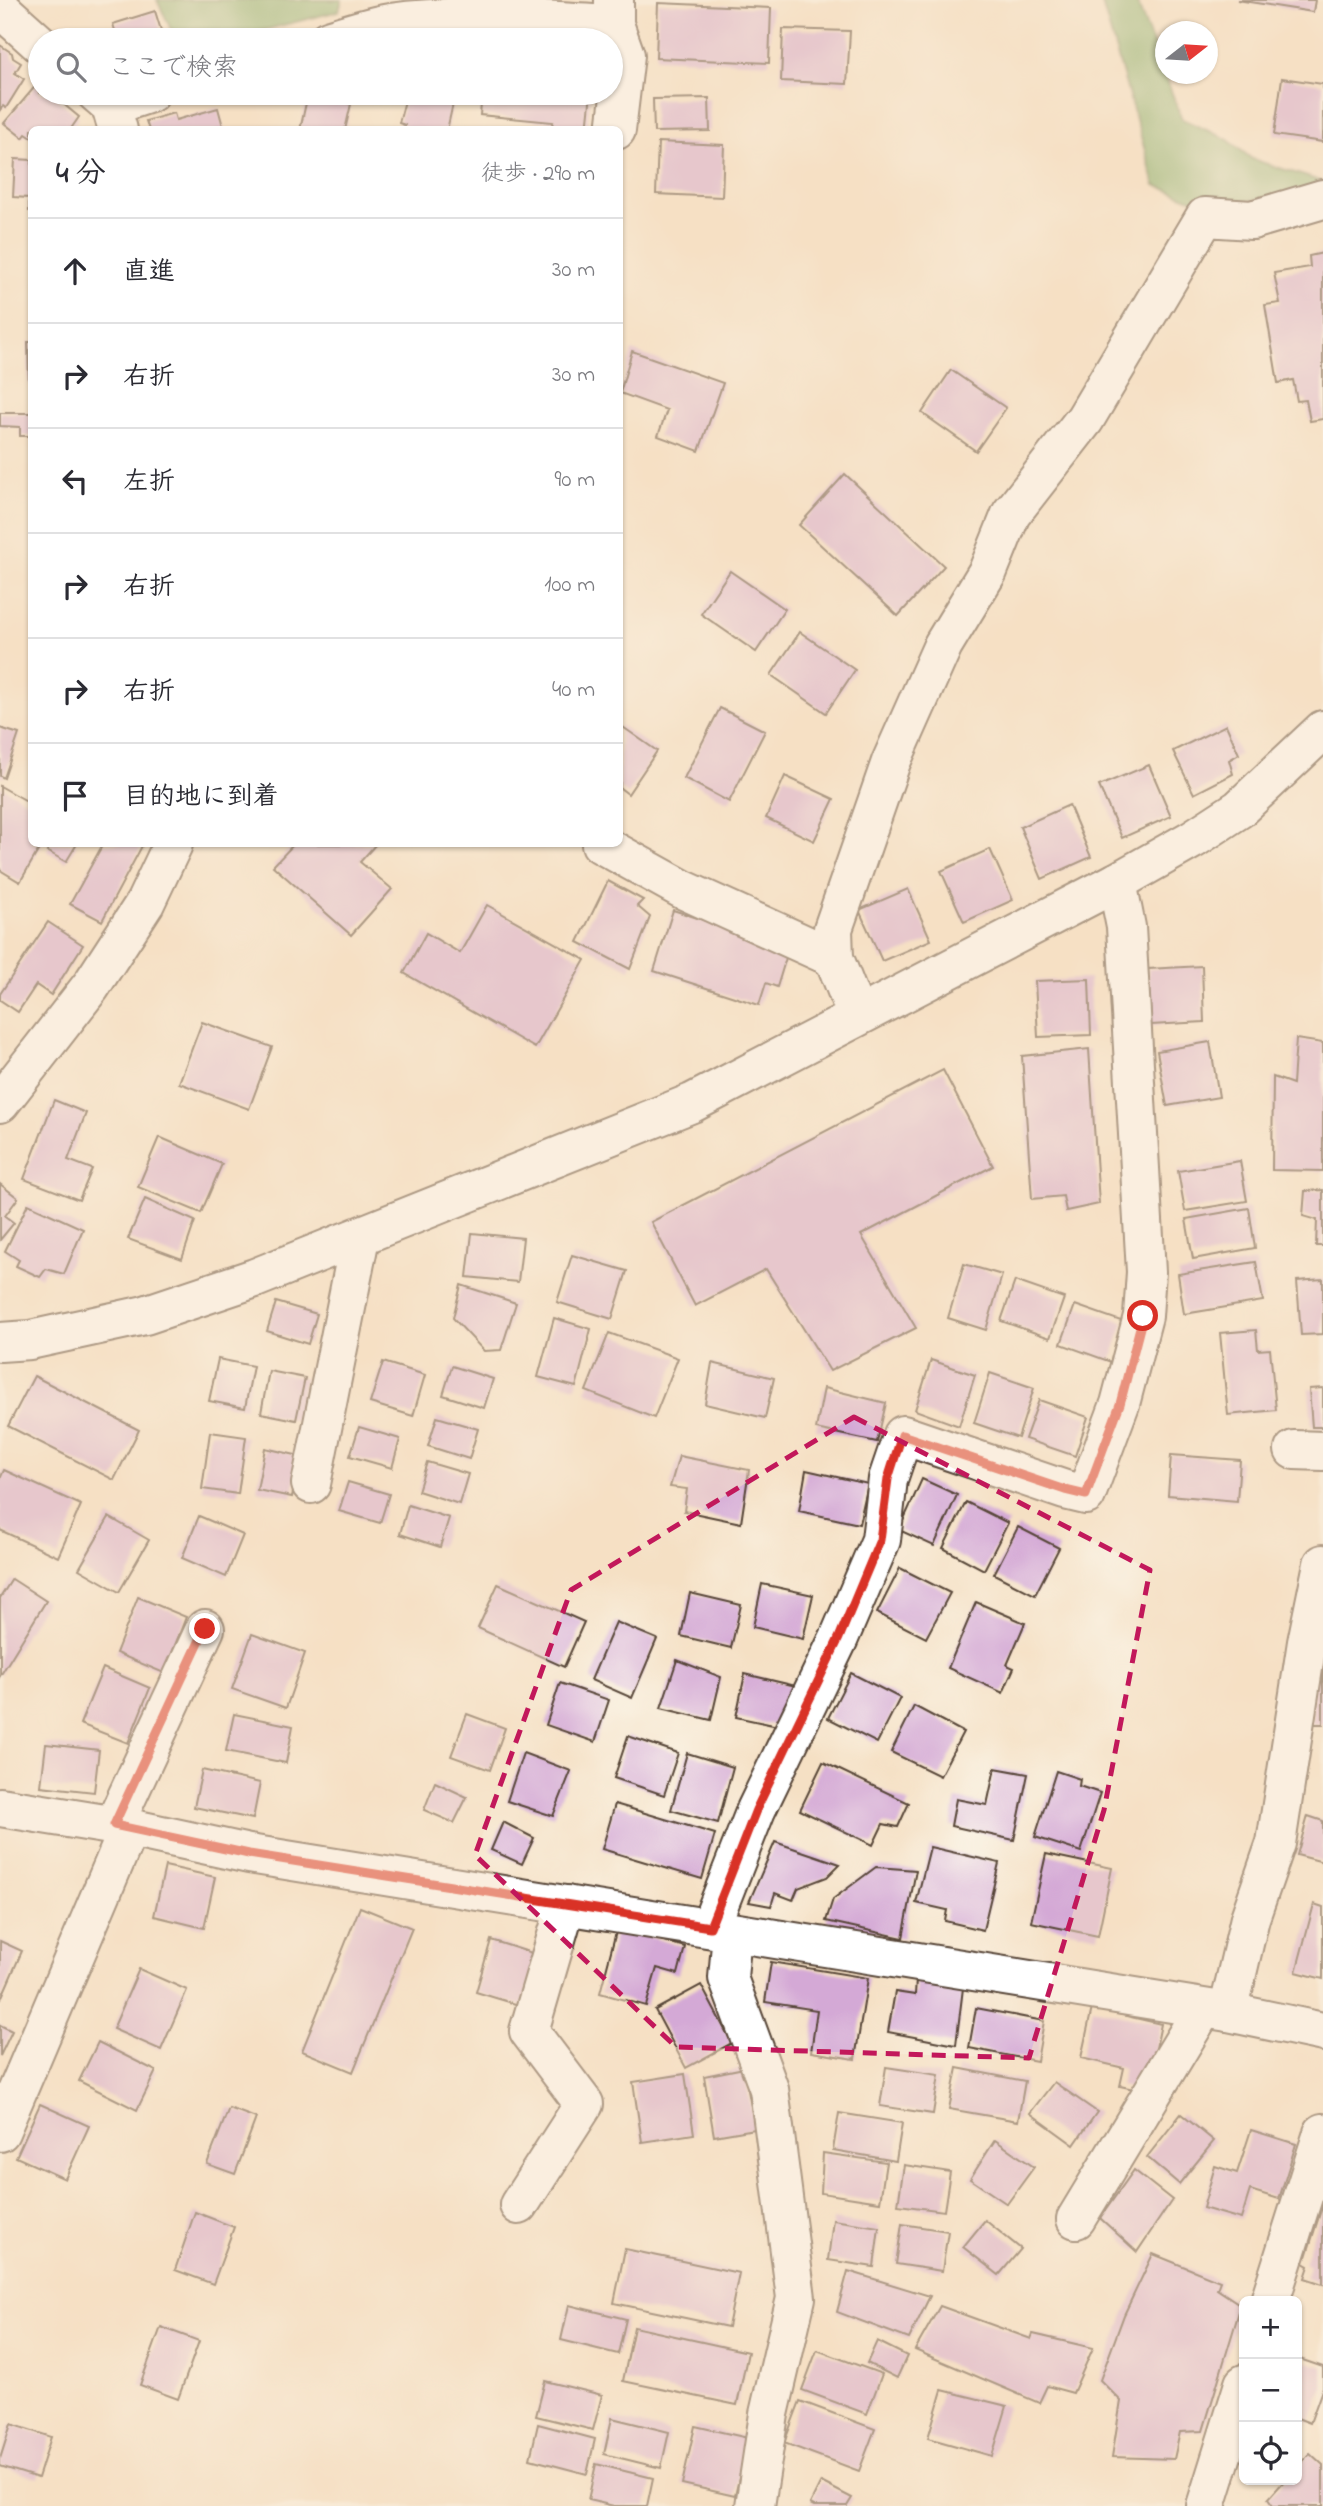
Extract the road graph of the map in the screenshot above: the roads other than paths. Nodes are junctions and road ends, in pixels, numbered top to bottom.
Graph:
1 (0, 8) edge
2 (614, 12) edge
3 (372, 28) edge
4 (28, 33) edge
5 (623, 47) edge
6 (623, 72) edge
7 (619, 105) edge
8 (616, 126) edge
9 (1323, 199) edge
10 (1323, 730) edge
11 (172, 847) edge
12 (606, 847) edge
13 (1117, 882) junction
14 (834, 958) junction
15 (857, 1016) junction
16 (0, 1104) edge
17 (360, 1237) junction
18 (0, 1342) edge
19 (311, 1484) dead end
20 (1323, 1563) edge
21 (205, 1629) dead end
22 (0, 1807) edge
23 (122, 1826) junction
24 (566, 1905) junction
25 (721, 1930) junction
26 (1216, 2010) junction
27 (1323, 2032) edge
28 (1, 2128) edge
29 (1323, 2133) edge
30 (519, 2205) dead end
31 (1076, 2219) dead end
32 (1272, 2296) edge
33 (1239, 2400) edge
34 (755, 2506) edge
35 (1206, 2506) edge

1 - 4 street
2 - 3 street
5 - 6 street
7 - 8 street
9 - 14 street
10 - 13 street
11 - 16 street
12 - 14 street
13 - 15 street
13 - 25 street
14 - 15 street
15 - 17 street
17 - 18 street
17 - 19 street
20 - 26 street
21 - 23 street
22 - 23 street
23 - 24 street
23 - 28 street
24 - 25 street
24 - 30 street
25 - 26 street
25 - 34 street
26 - 27 street
26 - 31 street
29 - 32 street
33 - 35 street

